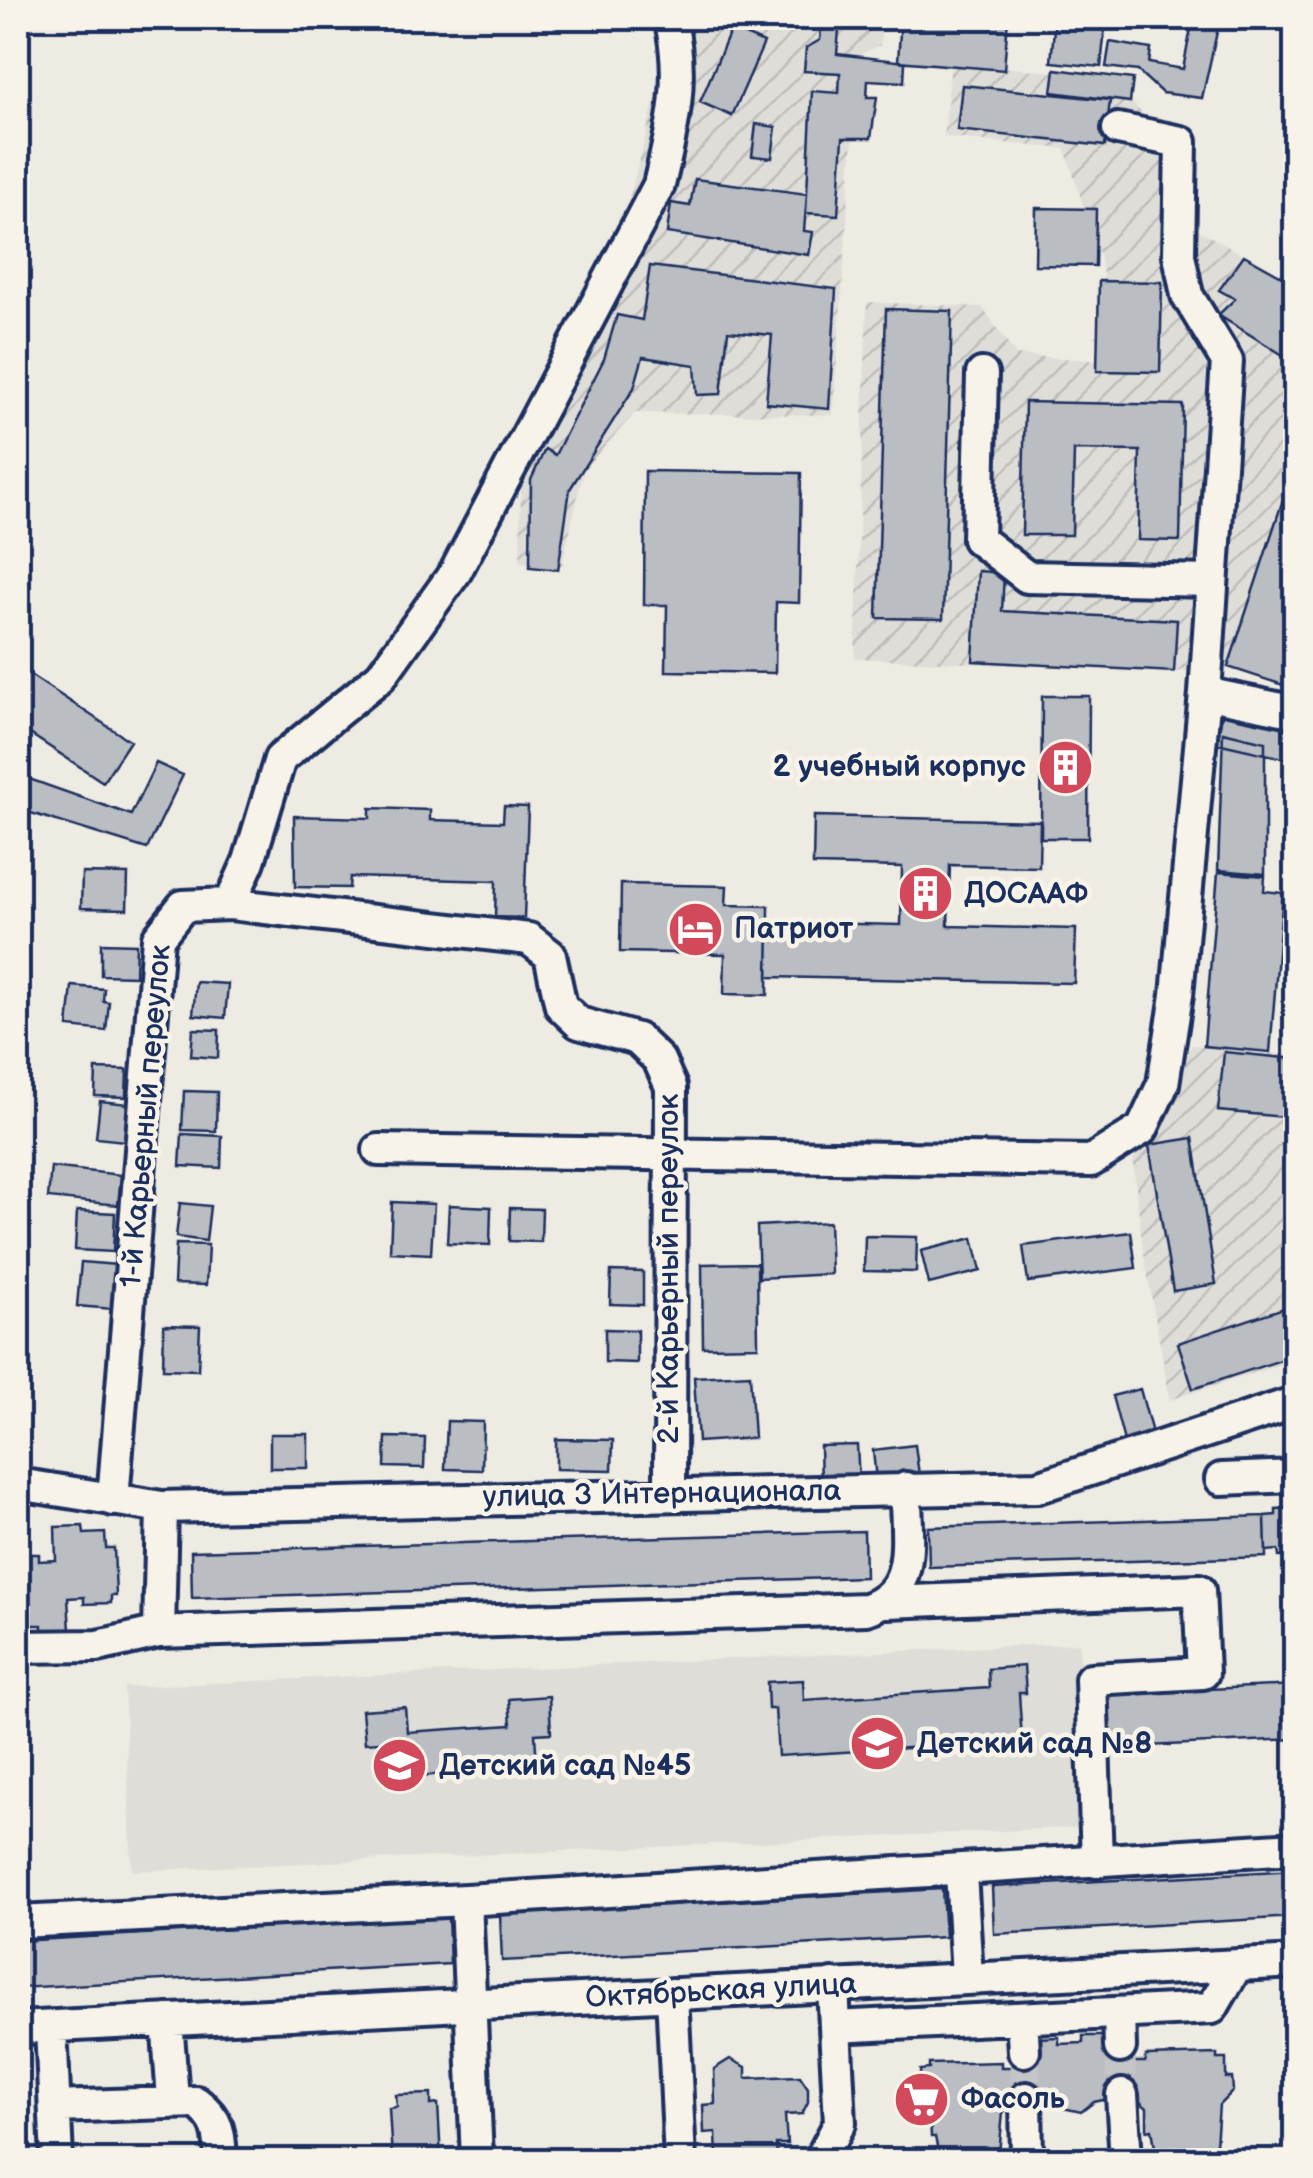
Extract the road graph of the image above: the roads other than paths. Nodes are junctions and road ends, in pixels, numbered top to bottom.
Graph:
1 (670, 18) edge
2 (1118, 130) dead end
3 (982, 374) dead end
4 (1212, 581) junction
5 (1204, 692) junction
6 (1296, 712) edge
7 (230, 904) junction
8 (529, 939) joint
9 (379, 1150) dead end
10 (674, 1153) junction
11 (1296, 1402) edge
12 (1296, 1476) edge
13 (1221, 1479) dead end
14 (18, 1484) edge
15 (906, 1488) junction
16 (670, 1492) junction
17 (113, 1500) junction
18 (162, 1507) junction
19 (887, 1602) junction
20 (159, 1632) junction
21 (18, 1647) edge
22 (1296, 1848) edge
23 (1097, 1862) junction
24 (961, 1871) junction
25 (466, 1900) junction
26 (18, 1922) edge
27 (1296, 1962) edge
28 (1237, 1964) junction
29 (967, 1978) junction
30 (832, 1985) junction
31 (672, 1994) junction
32 (474, 2004) junction
33 (1119, 2012) junction
34 (1022, 2018) junction
35 (168, 2020) junction
36 (51, 2027) junction
37 (18, 2028) edge
38 (835, 2028) junction
39 (1120, 2047) tunnel mouth
40 (1024, 2050) tunnel mouth
41 (1122, 2095) tunnel mouth
42 (1026, 2098) tunnel mouth
43 (173, 2099) junction
44 (55, 2106) junction
45 (58, 2160) edge
46 (221, 2160) edge
47 (477, 2160) edge
48 (680, 2160) edge
49 (820, 2160) edge
50 (1027, 2160) edge
51 (1126, 2160) edge

1 - 7 street
2 - 4 street
3 - 4 street
4 - 5 street
5 - 6 street
5 - 10 street
7 - 8 street, 1-й Карьерный переулок
7 - 17 street, 1-й Карьерный переулок
8 - 10 street, 2-й Карьерный переулок
9 - 10 street
10 - 16 street, 2-й Карьерный переулок
11 - 15 street, улица 3 Интернационала
12 - 13 street
14 - 17 street, улица 3 Интернационала
15 - 16 street, улица 3 Интернационала
15 - 19 street
16 - 18 street, улица 3 Интернационала
17 - 18 street, улица 3 Интернационала
18 - 20 street
19 - 20 street
19 - 23 street
20 - 21 street
22 - 23 street
23 - 24 street
24 - 25 street
24 - 29 street
25 - 26 street
25 - 32 street
27 - 28 street, Октябрьская улица
28 - 29 street, Октябрьская улица
28 - 33 street
29 - 30 street, Октябрьская улица
30 - 31 street, Октябрьская улица
30 - 38 street
31 - 32 street, Октябрьская улица
31 - 48 street
32 - 35 street, Октябрьская улица
32 - 47 street
33 - 34 street
33 - 39 street
34 - 38 street
34 - 40 street
35 - 36 street, Октябрьская улица
35 - 43 street
36 - 37 street, Октябрьская улица
36 - 44 street
38 - 49 street
41 - 51 street
42 - 50 street
43 - 44 street
43 - 46 street
44 - 45 street

